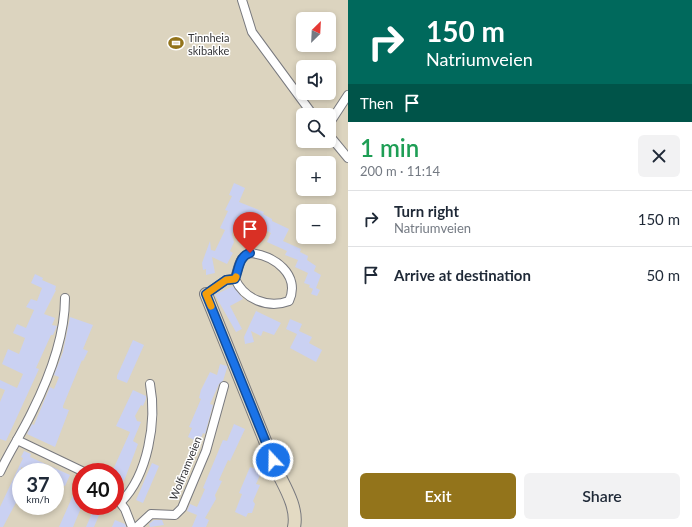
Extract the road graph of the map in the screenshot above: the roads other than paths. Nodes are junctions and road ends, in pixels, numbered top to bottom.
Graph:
1 (242, 0) edge
2 (348, 95) edge
3 (309, 108) edge
4 (336, 113) edge
5 (336, 143) edge
6 (348, 158) edge
7 (235, 279) junction
8 (206, 294) joint
9 (65, 298) dead end
10 (150, 384) dead end
11 (224, 386) dead end
12 (17, 440) junction
13 (72, 466) edge
14 (0, 472) edge
15 (124, 493) edge
16 (124, 511) edge
17 (132, 527) edge
18 (137, 527) edge
19 (294, 527) edge

1 - 3 street
2 - 4 street
5 - 6 street
7 - 7 street
7 - 8 street
8 - 19 street
9 - 12 street
10 - 15 street
11 - 18 street, Wolframveien
12 - 13 street
12 - 14 street
16 - 17 street

